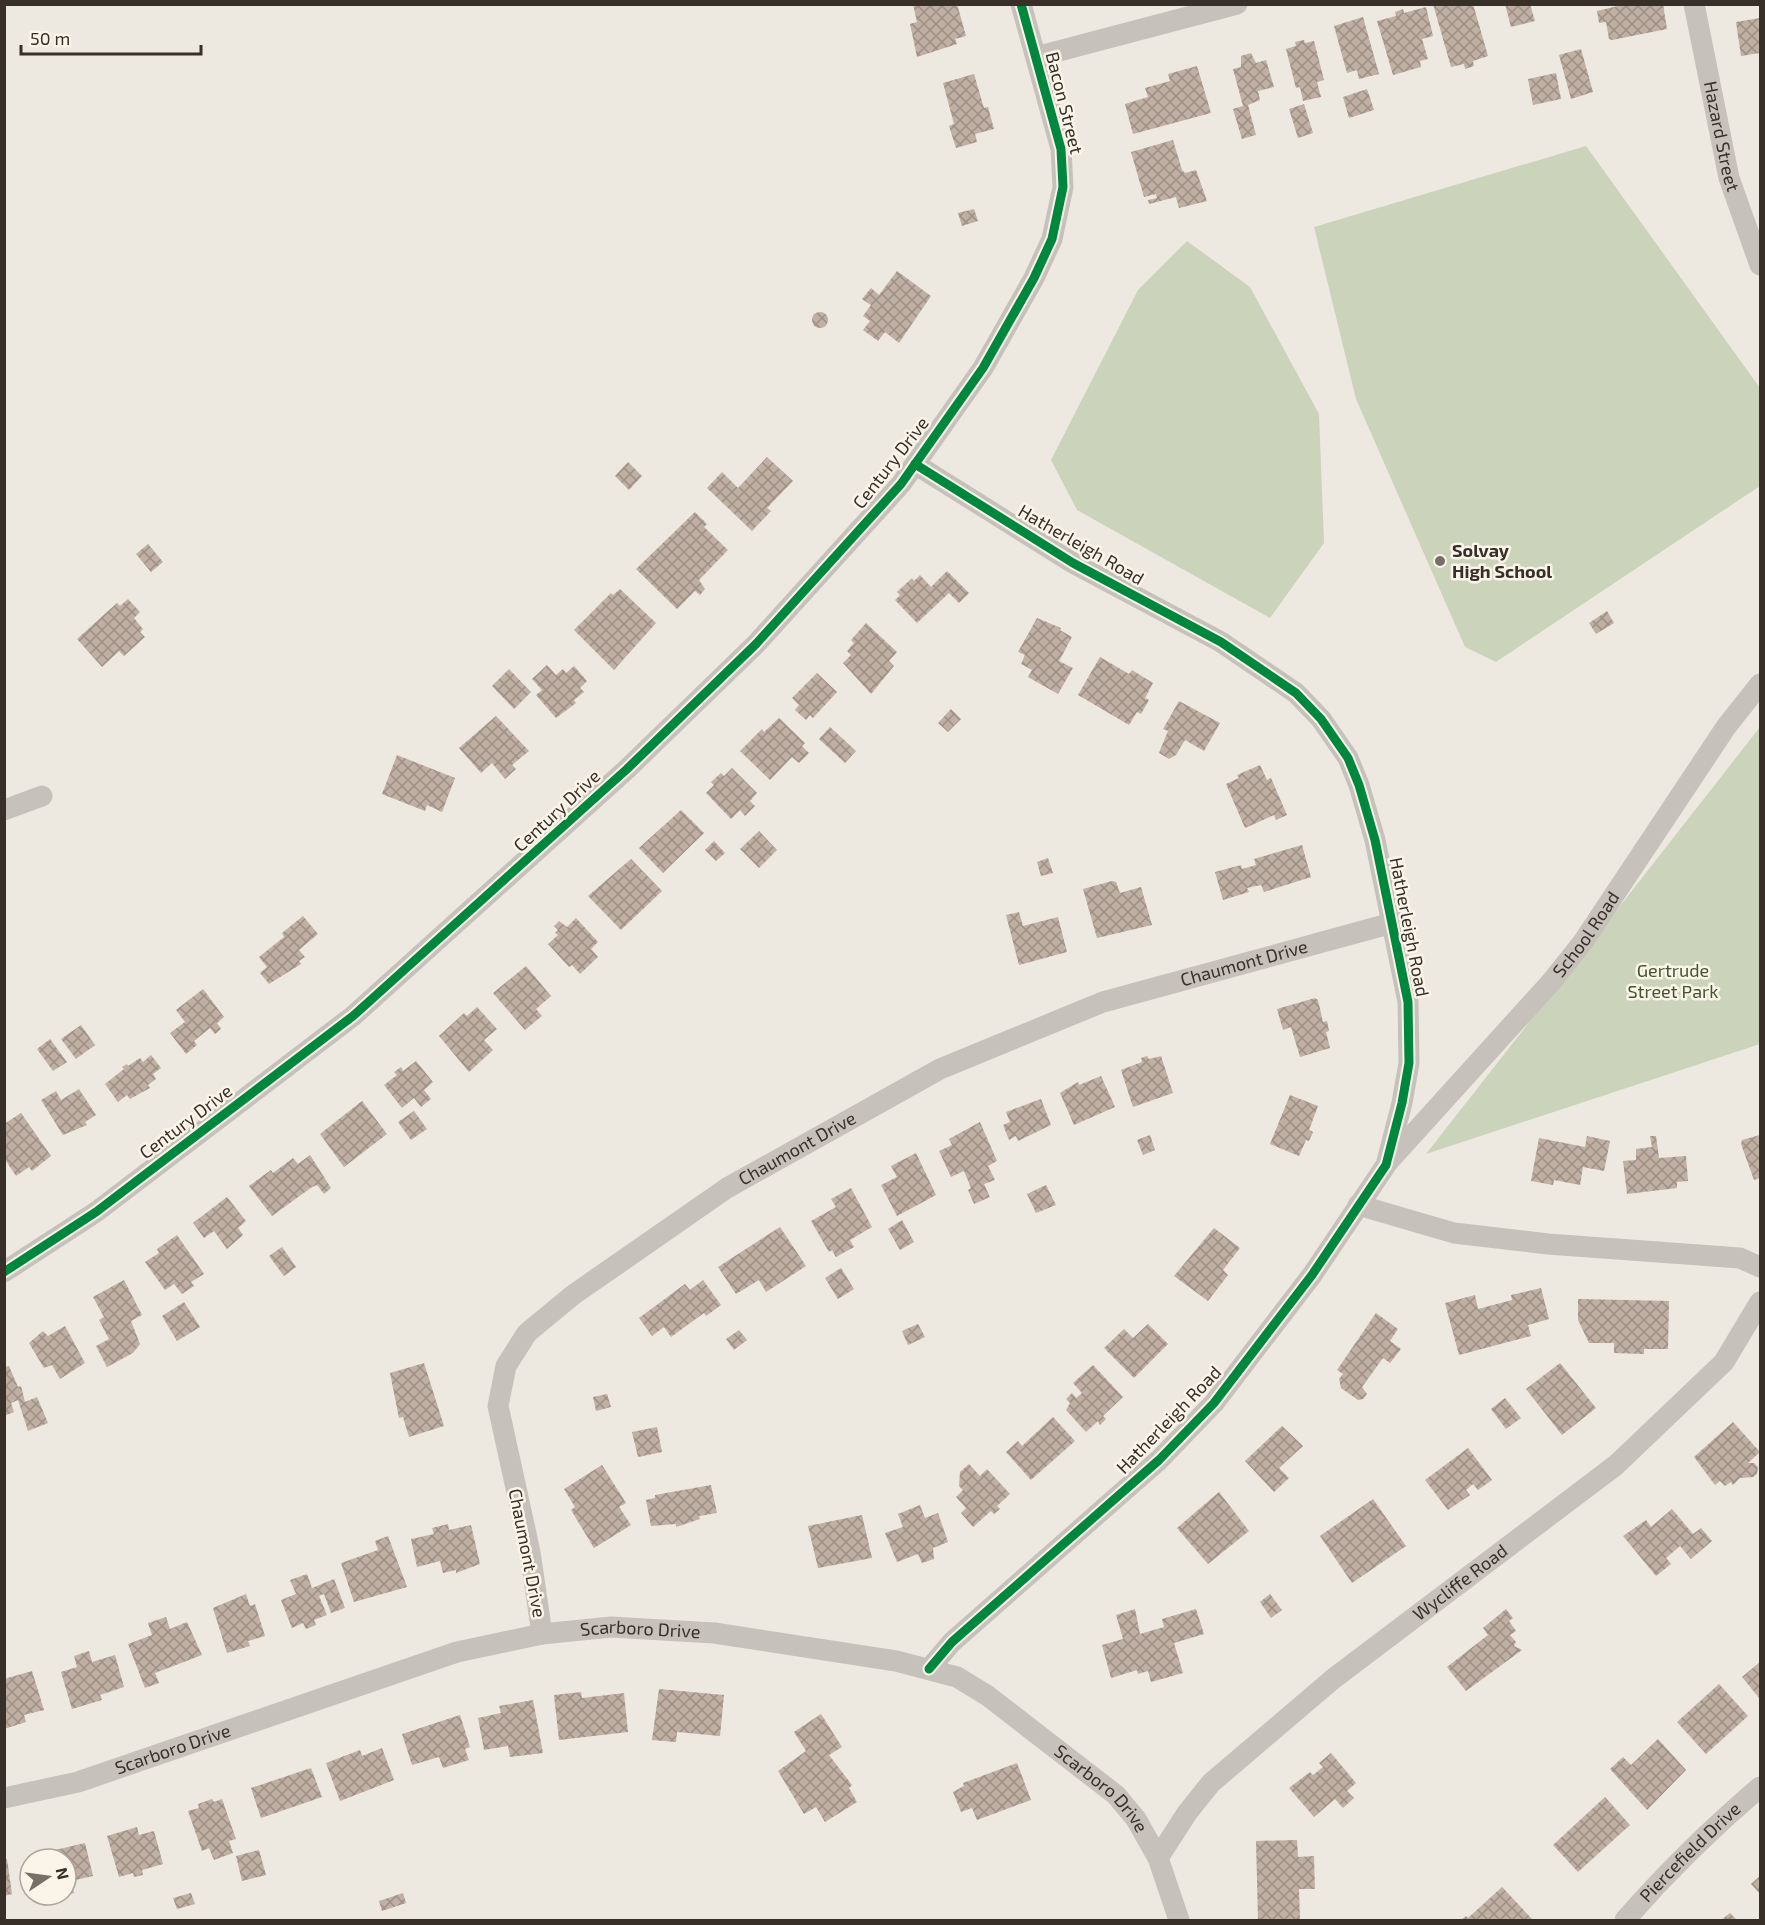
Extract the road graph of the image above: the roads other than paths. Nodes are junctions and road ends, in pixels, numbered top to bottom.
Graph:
1 (1021, 4) edge
2 (1237, 4) edge
3 (1694, 4) edge
4 (1036, 57) junction
5 (1761, 265) edge
6 (1034, 278) joint
7 (915, 464) junction
8 (1761, 684) edge
9 (42, 796) dead end
10 (4, 810) edge
11 (1392, 923) junction
12 (1386, 1165) junction
13 (1358, 1204) junction
14 (1761, 1267) edge
15 (4, 1272) edge
16 (1761, 1302) edge
17 (542, 1634) junction
18 (929, 1669) junction
19 (1761, 1787) edge
20 (4, 1798) edge
21 (1158, 1858) junction
22 (1179, 1920) edge
23 (1625, 1920) edge

1 - 4 street, Bacon Street
2 - 4 street
3 - 5 street, Hazard Street
4 - 6 street, Bacon Street
6 - 7 street, Century Drive
7 - 11 street, Hatherleigh Road
7 - 15 street, Century Drive
8 - 12 street, School Road
9 - 10 street
11 - 12 street, Hatherleigh Road
11 - 17 street, Chaumont Drive
12 - 13 street, Hatherleigh Road
13 - 14 street
13 - 18 street, Hatherleigh Road
16 - 21 street, Wycliffe Road
17 - 18 street, Scarboro Drive
17 - 20 street, Scarboro Drive
18 - 21 street, Scarboro Drive
19 - 23 street, Piercefield Drive
21 - 22 street, Scarboro Drive

